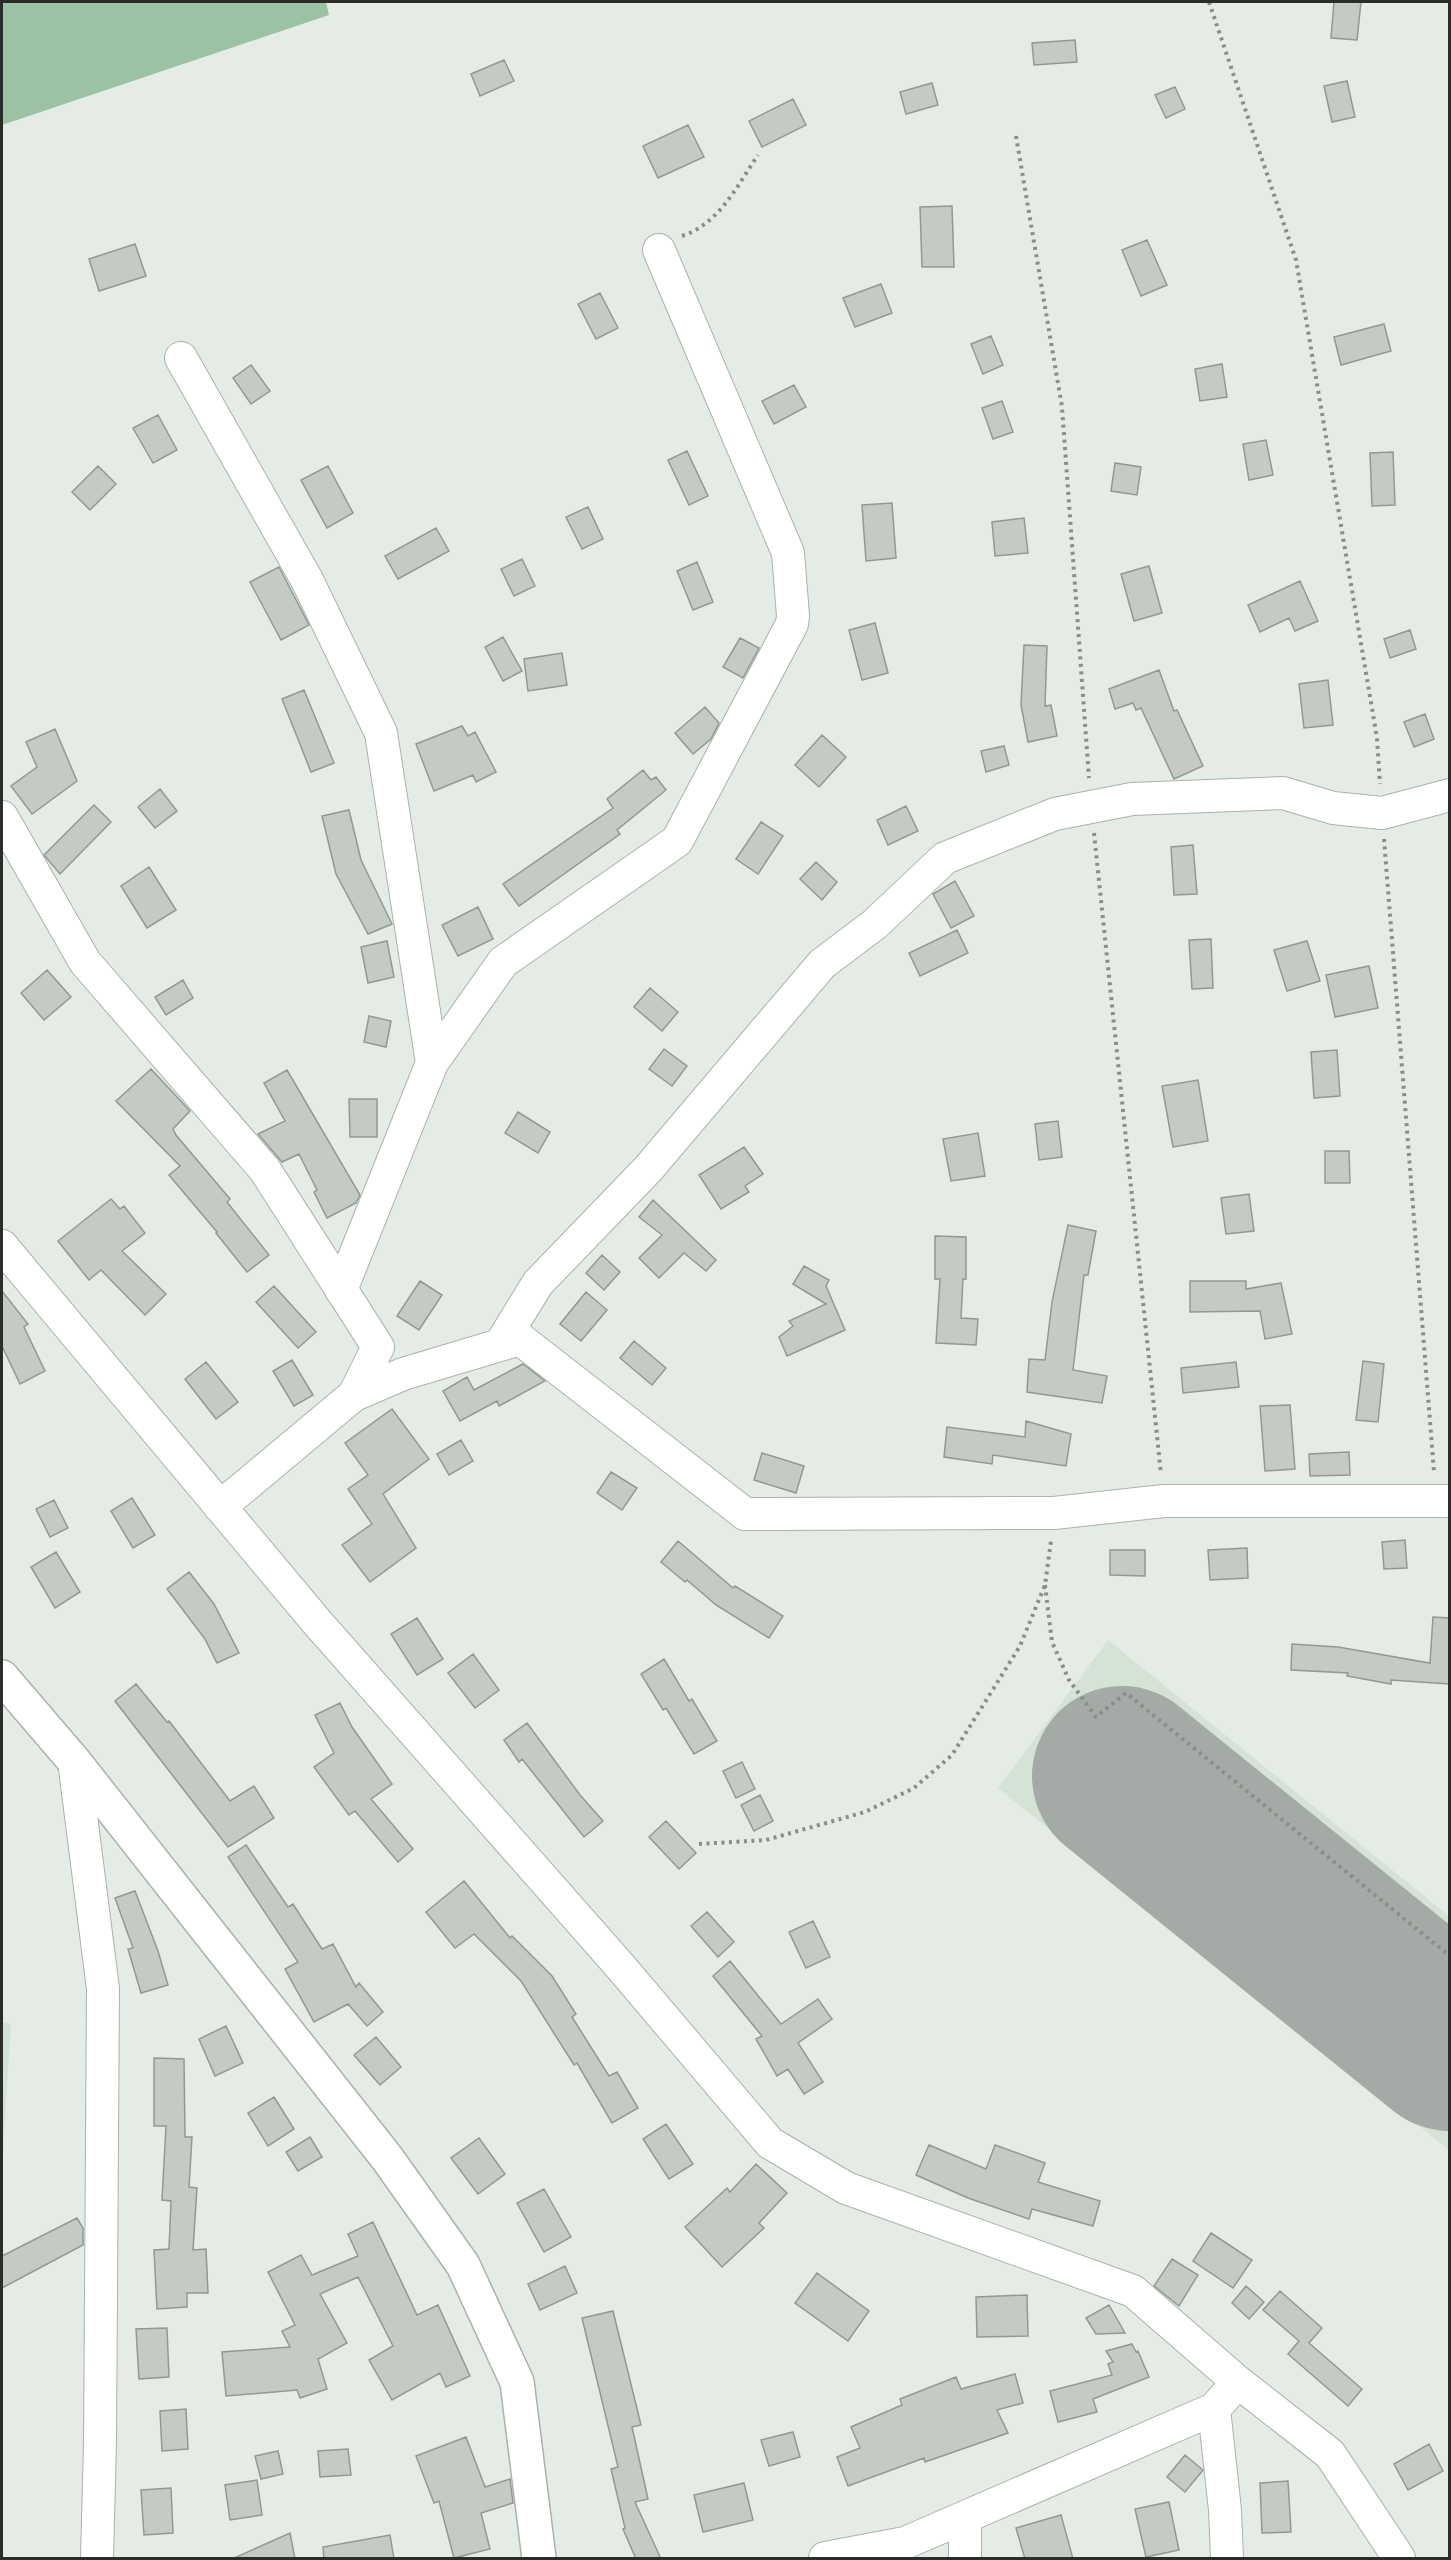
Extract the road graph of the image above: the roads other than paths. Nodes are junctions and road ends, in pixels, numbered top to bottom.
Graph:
1 (659, 250) road end
2 (181, 358) dead end
3 (1449, 795) edge
4 (2, 817) edge
5 (432, 1063) junction
6 (2, 1246) edge
7 (341, 1290) junction
8 (501, 1345) junction
9 (354, 1395) junction
10 (1443, 1500) edge
11 (220, 1507) junction
12 (2, 1677) edge
13 (74, 1761) junction
14 (1238, 2382) junction
15 (1214, 2409) junction
16 (965, 2517) junction
17 (97, 2559) edge
18 (539, 2559) edge
19 (825, 2559) edge
20 (965, 2559) edge
21 (1227, 2559) edge
22 (1399, 2559) edge

1 - 5 street
2 - 5 street
3 - 8 street
4 - 7 street
5 - 7 street
6 - 11 street
7 - 9 street
8 - 9 street
8 - 10 street
9 - 11 street
11 - 14 street
12 - 13 main road
13 - 17 street
13 - 18 main road
14 - 15 street
14 - 22 street
15 - 16 street
15 - 21 street
16 - 19 street
16 - 20 street

